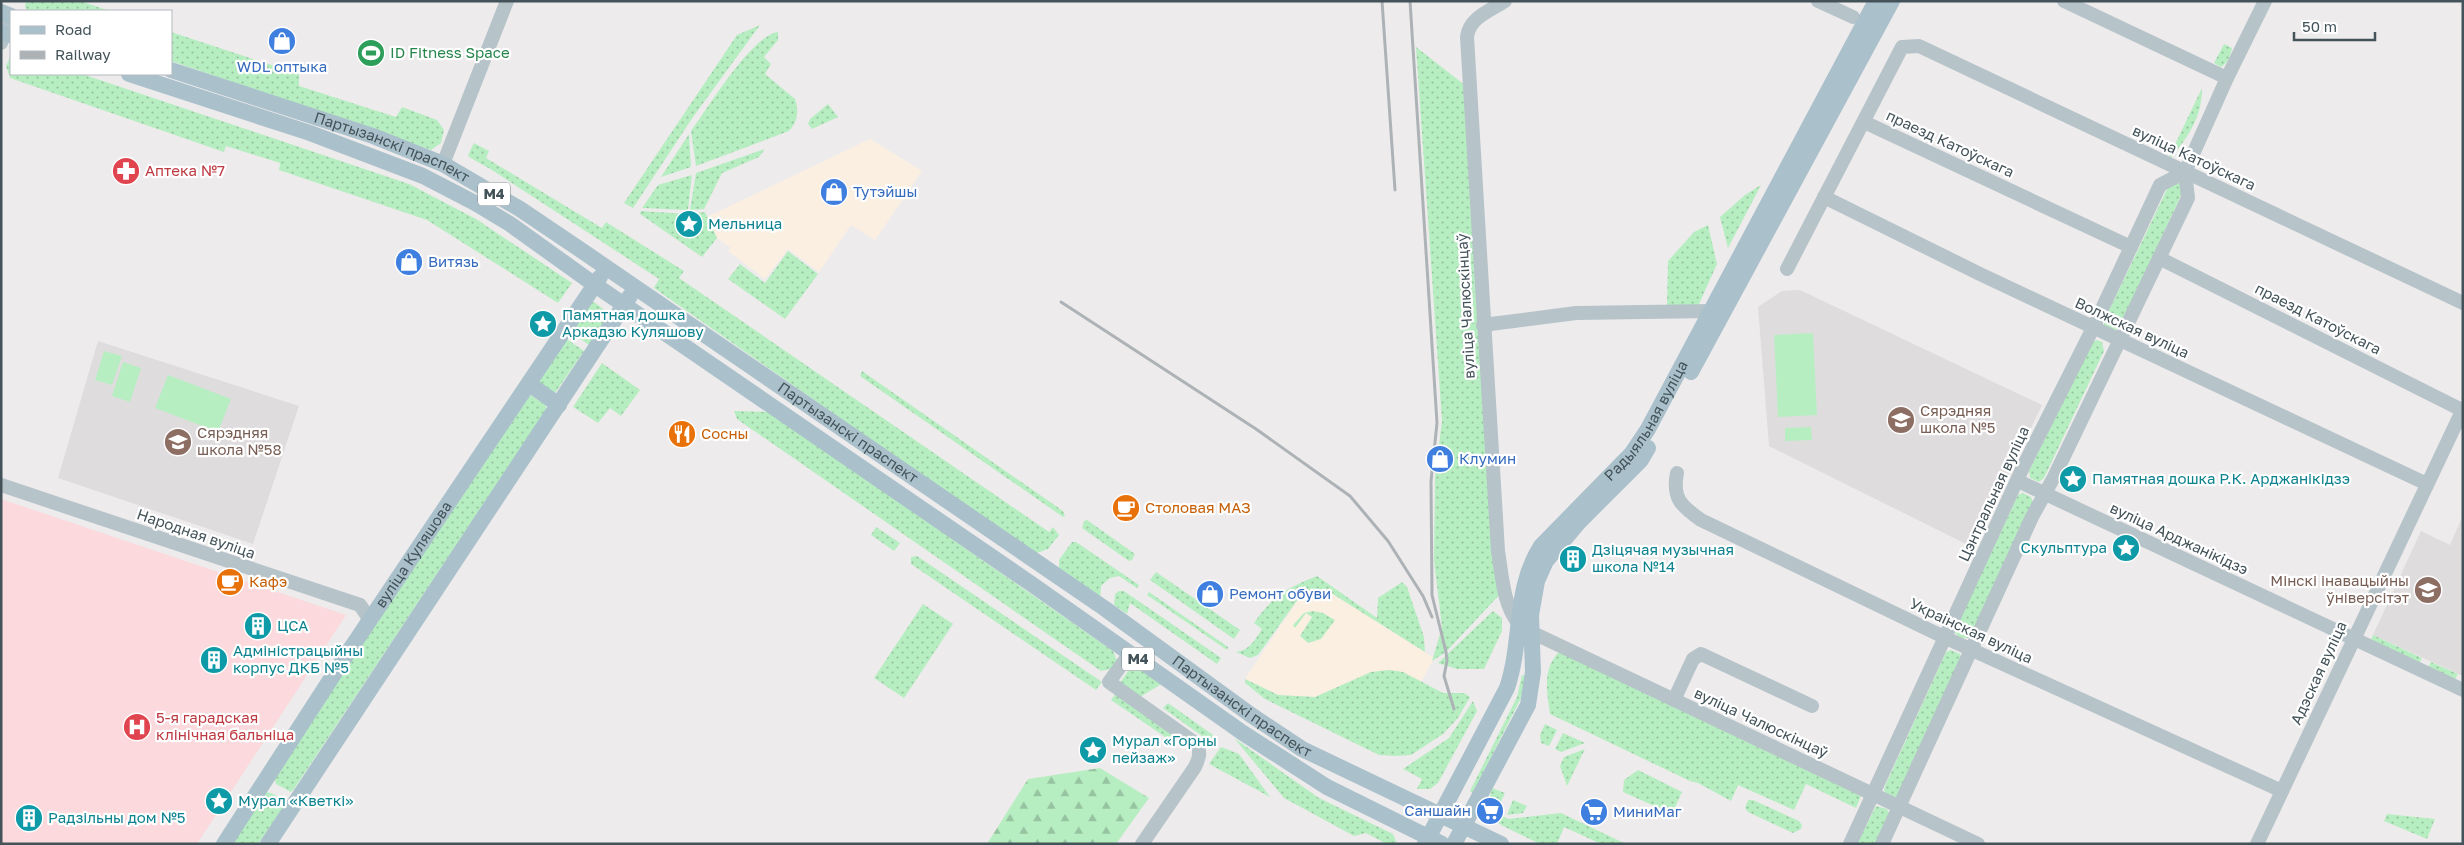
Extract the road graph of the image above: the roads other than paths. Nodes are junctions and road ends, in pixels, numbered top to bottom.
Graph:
1 (507, 1) edge
2 (1505, 1) edge
3 (1818, 1) edge
4 (1876, 1) edge
5 (1892, 1) edge
6 (2064, 1) edge
7 (2264, 1) edge
8 (1853, 17) dead end
9 (10, 19) edge
10 (5, 36) edge
11 (172, 70) edge
12 (132, 75) edge
13 (2227, 78) junction
14 (1864, 122) junction
15 (443, 164) junction
16 (2185, 172) junction
17 (423, 176) junction
18 (1824, 196) junction
19 (2131, 247) junction
20 (2159, 258) junction
21 (606, 268) junction
22 (1788, 269) dead end
23 (595, 285) junction
24 (635, 288) junction
25 (2463, 303) edge
26 (625, 305) junction
27 (1712, 311) junction
28 (1483, 325) junction
29 (2093, 328) junction
30 (2120, 340) junction
31 (529, 384) junction
32 (559, 405) junction
33 (2462, 409) edge
34 (1677, 473) dead end
35 (2018, 481) junction
36 (2427, 484) junction
37 (1, 485) edge
38 (2045, 494) junction
39 (366, 625) junction
40 (1525, 628) junction
41 (1946, 638) junction
42 (2354, 639) junction
43 (1160, 648) junction
44 (1972, 649) junction
45 (1130, 653) junction
46 (2463, 690) edge
47 (1674, 700) junction
48 (1812, 706) dead end
49 (2282, 791) junction
50 (1874, 794) junction
51 (1900, 807) junction
52 (1440, 815) junction
53 (1463, 826) junction
54 (1432, 841) edge
55 (224, 844) edge
56 (268, 844) edge
57 (1142, 844) edge
58 (1454, 844) edge
59 (1501, 844) edge
60 (1850, 844) edge
61 (1882, 844) edge
62 (1978, 844) edge
63 (2257, 844) edge

1 - 15 street
2 - 28 street, вуліца Чалюскінцаў
3 - 8 street
4 - 27 main road, Радыяльная вуліца
5 - 40 main road, Радыяльная вуліца
6 - 13 street
7 - 13 street
9 - 10 street
11 - 15 main road, Партызанскі праспект / М4
12 - 17 main road, Партызанскі праспект / М4
13 - 16 street
14 - 16 street, вуліца Катоўскага
14 - 18 street
14 - 19 street, праезд Катоўскага
15 - 17 main road
15 - 21 main road, Партызанскі праспект / М4
16 - 19 street, Цэнтральная вуліца
16 - 20 street
16 - 25 street, вуліца Катоўскага
17 - 23 main road, Партызанскі праспект / М4
18 - 22 street
18 - 29 street, Волжская вуліца
19 - 29 street, Цэнтральная вуліца
20 - 30 street
20 - 33 street, праезд Катоўскага
21 - 23 main road, вуліца Куляшова
21 - 24 main road, Партызанскі праспект / М4
23 - 26 main road, Партызанскі праспект / М4
23 - 31 main road, вуліца Куляшова
24 - 26 main road
24 - 43 main road, Партызанскі праспект / М4
26 - 32 main road
26 - 45 main road, Партызанскі праспект / М4
27 - 28 street
27 - 40 main road, Радыяльная вуліца
28 - 40 street, вуліца Чалюскінцаў
29 - 30 street, Волжская вуліца
29 - 35 street, Цэнтральная вуліца
30 - 36 street, Волжская вуліца
30 - 38 street
31 - 32 main road
31 - 39 main road, вуліца Куляшова
32 - 56 main road
33 - 36 street, Адэская вуліца
34 - 41 street, Украінская вуліца
35 - 38 street, вуліца Арджанікідзэ
35 - 41 street, Цэнтральная вуліца
36 - 42 street, Адэская вуліца
37 - 39 street, Народная вуліца
38 - 42 street, вуліца Арджанікідзэ
38 - 44 street
39 - 55 main road, вуліца Куляшова
40 - 47 street, вуліца Чалюскінцаў
40 - 52 main road, Радыяльная вуліца
40 - 53 main road, Радыяльная вуліца
41 - 44 street, Украінская вуліца
41 - 50 street, Цэнтральная вуліца
42 - 46 street, вуліца Арджанікідзэ
42 - 49 street, Адэская вуліца
43 - 45 main road
43 - 52 main road, Партызанскі праспект / М4
44 - 49 street, Украінская вуліца
44 - 51 street
45 - 54 main road, Партызанскі праспект / М4
45 - 57 street
47 - 48 street
47 - 50 street, вуліца Чалюскінцаў
49 - 63 street, Адэская вуліца
50 - 51 street, вуліца Чалюскінцаў
50 - 60 street, Цэнтральная вуліца
51 - 61 street
51 - 62 street, вуліца Чалюскінцаў
52 - 53 main road, Партызанскі праспект / М4
52 - 54 main road, Радыяльная вуліца
53 - 58 main road, Радыяльная вуліца
53 - 59 main road, Партызанскі праспект / М4

